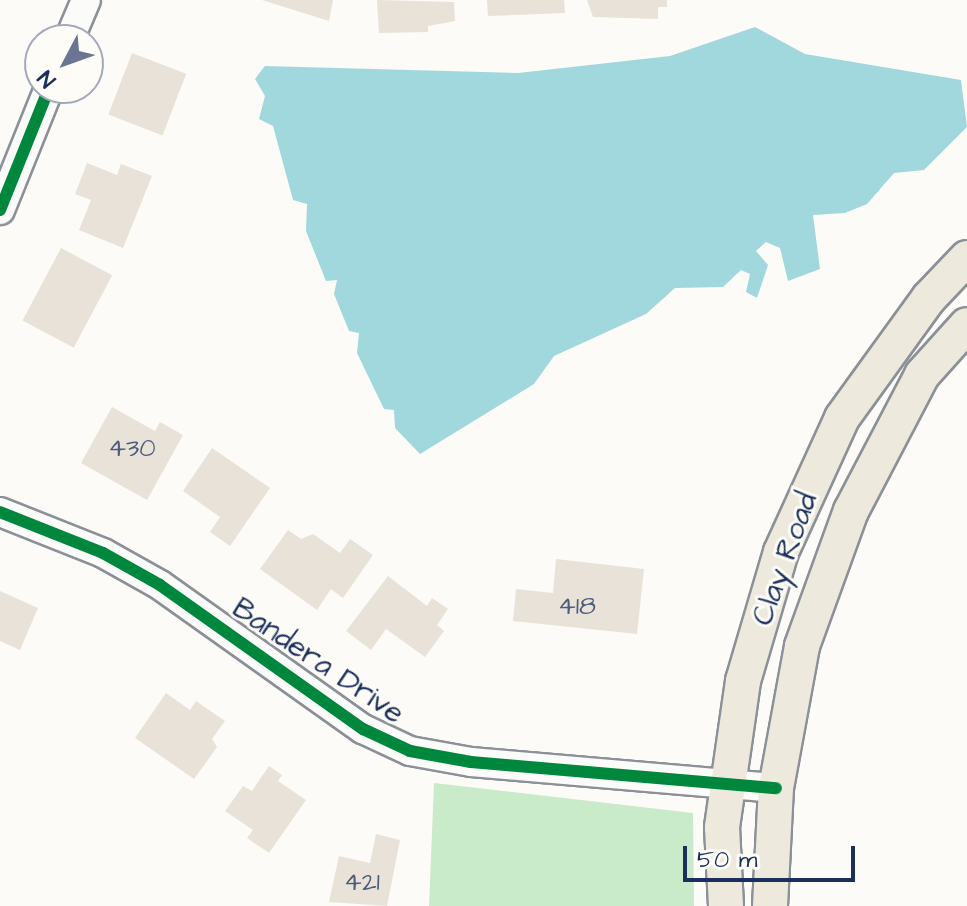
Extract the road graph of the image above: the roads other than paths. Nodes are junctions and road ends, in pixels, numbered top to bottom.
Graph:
1 (86, 0) edge
2 (76, 24) edge
3 (43, 104) edge
4 (0, 210) edge
5 (967, 258) edge
6 (967, 325) edge
7 (0, 512) edge
8 (728, 786) junction
9 (776, 788) junction
10 (726, 906) edge
11 (770, 906) edge

1 - 2 street
3 - 4 street
5 - 8 main road, Clay Road
6 - 9 main road, Clay Road
7 - 8 street, Bandera Drive
8 - 9 street, Bandera Drive
8 - 10 main road, Clay Road
9 - 11 main road, Clay Road

